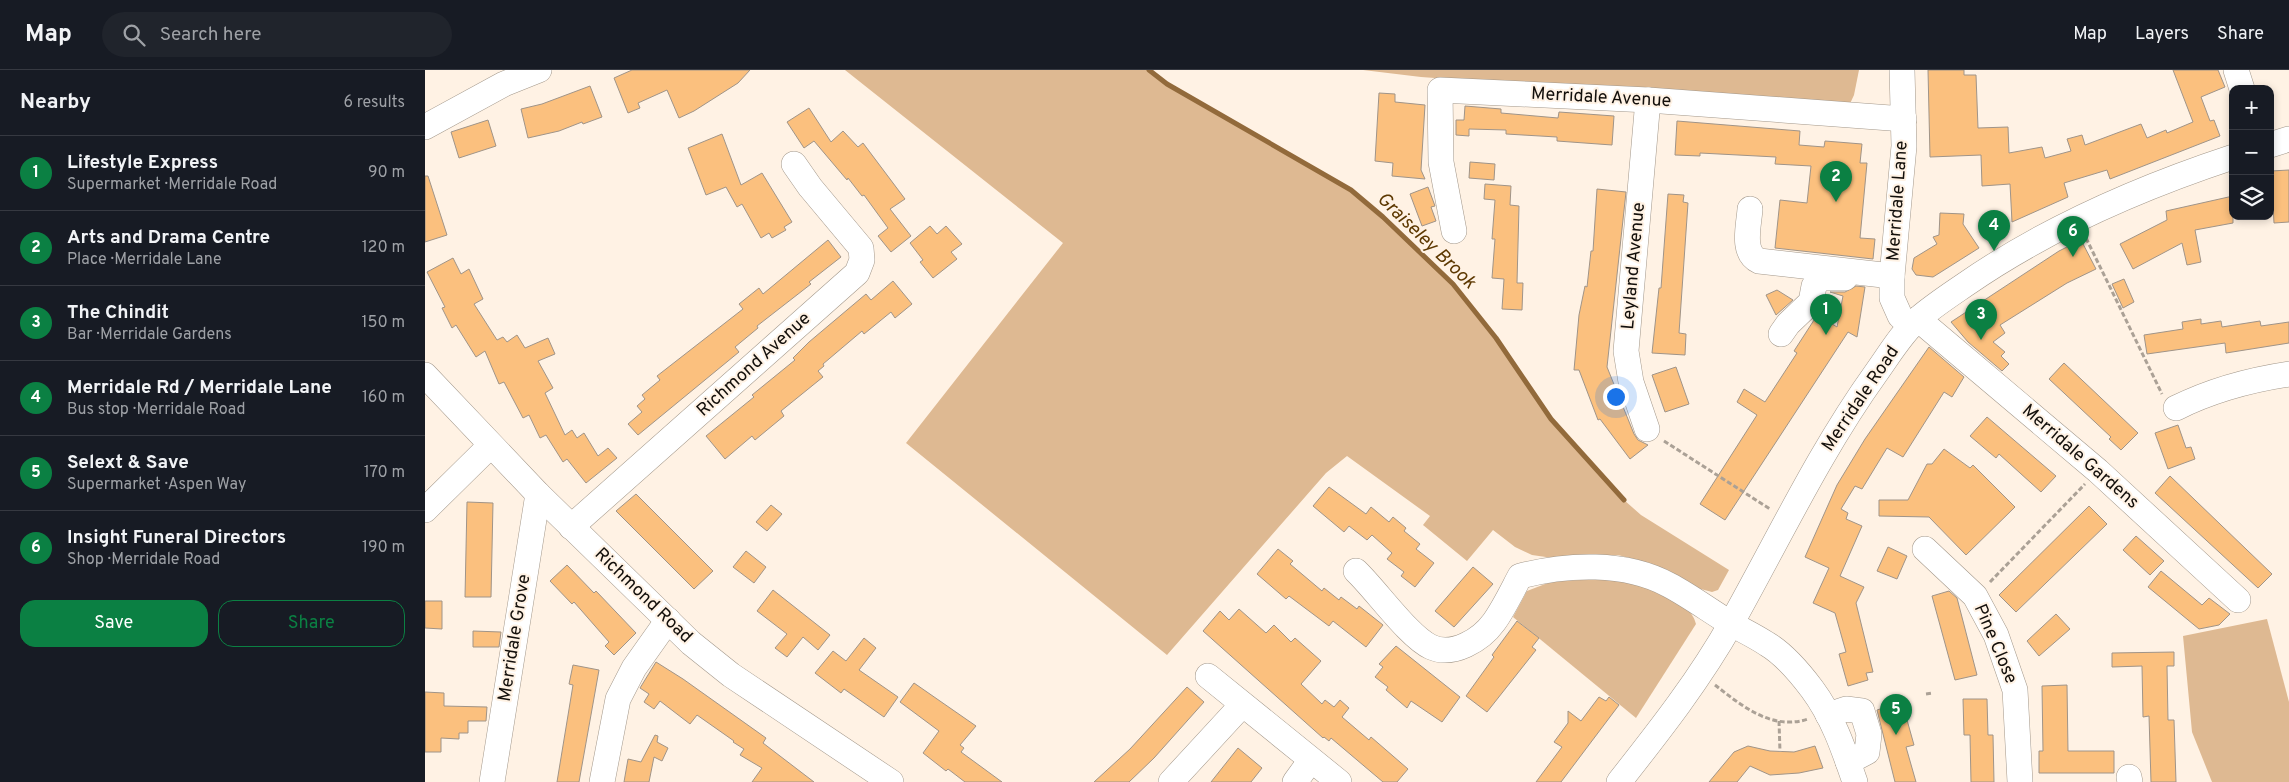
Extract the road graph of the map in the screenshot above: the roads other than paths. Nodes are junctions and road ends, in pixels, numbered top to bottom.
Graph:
1 (539, 70) edge
2 (1902, 70) edge
3 (2236, 70) edge
4 (2241, 85) edge
5 (1648, 100) junction
6 (1903, 119) junction
7 (425, 127) edge
8 (2289, 139) edge
9 (2274, 144) edge
10 (2229, 158) edge
11 (794, 164) dead end
12 (1750, 209) dead end
13 (1455, 231) dead end
14 (1892, 280) junction
15 (1915, 323) junction
16 (1781, 334) dead end
17 (2289, 374) edge
18 (425, 376) edge
19 (2176, 408) road end
20 (1647, 429) road end
21 (490, 446) junction
22 (538, 494) junction
23 (425, 510) edge
24 (571, 527) junction
25 (1925, 549) dead end
26 (1356, 571) dead end
27 (2238, 600) dead end
28 (669, 620) junction
29 (1731, 624) junction
30 (1208, 676) dead end
31 (1242, 705) junction
32 (1827, 714) junction
33 (1311, 760) junction
34 (1851, 772) edge
35 (492, 782) edge
36 (602, 782) edge
37 (891, 782) edge
38 (1171, 782) edge
39 (1295, 782) edge
40 (1339, 782) edge
41 (1619, 782) edge
42 (2020, 782) edge

1 - 7 street
2 - 6 street, Merridale Lane
3 - 4 street
5 - 6 street, Merridale Avenue
5 - 13 street, Merridale Avenue
5 - 20 street, Leyland Avenue
6 - 14 street, Merridale Lane
8 - 9 street
10 - 15 street, Merridale Road
11 - 24 street, Richmond Avenue
12 - 14 street
14 - 15 street, Merridale Lane
14 - 16 street
15 - 27 street, Merridale Gardens
15 - 29 street, Merridale Road
17 - 19 street
18 - 21 street, Richmond Road
21 - 22 street, Richmond Road
21 - 23 street
22 - 24 street, Richmond Road
22 - 35 street, Merridale Grove
24 - 28 street, Richmond Road
25 - 42 street, Pine Close
26 - 29 street
28 - 36 street
28 - 37 street, Richmond Road
29 - 32 street
29 - 41 street, Merridale Road
30 - 31 street
31 - 33 street
31 - 38 street
32 - 34 street
32 - 34 street
33 - 39 street
33 - 40 street

